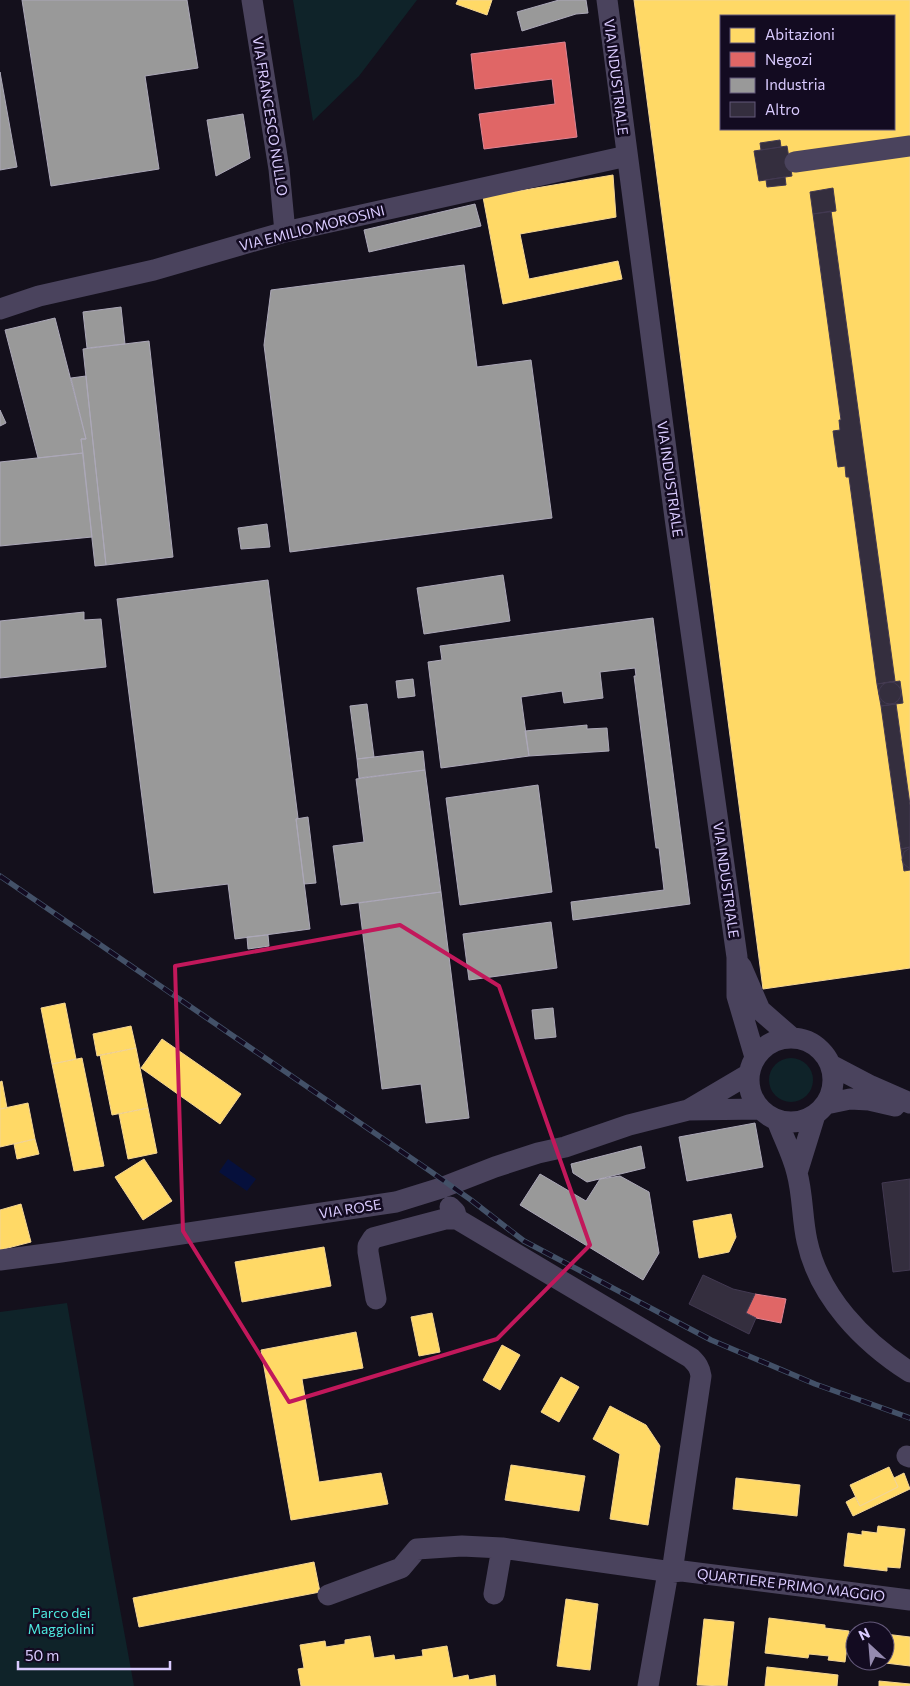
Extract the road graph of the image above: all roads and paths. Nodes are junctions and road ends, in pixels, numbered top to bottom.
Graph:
1 (252, 0) edge
2 (607, 0) edge
3 (910, 146) edge
4 (626, 156) junction
5 (795, 162) dead end
6 (285, 232) junction
7 (0, 309) edge
8 (737, 957) junction
9 (791, 1038) junction
10 (752, 1065) junction
11 (830, 1065) junction
12 (910, 1103) edge
13 (820, 1109) junction
14 (910, 1109) edge
15 (688, 1110) junction
16 (768, 1114) junction
17 (797, 1173) junction
18 (0, 1260) edge
19 (376, 1300) dead end
20 (910, 1372) edge
21 (502, 1548) junction
22 (672, 1572) junction
23 (494, 1594) dead end
24 (328, 1595) dead end
25 (910, 1600) edge
26 (648, 1686) edge

1 - 6 street, VIA FRANCESCO NULLO
2 - 4 street, VIA INDUSTRIALE
3 - 5 street
4 - 6 street, VIA EMILIO MOROSINI
4 - 8 street, VIA INDUSTRIALE
6 - 7 street, VIA EMILIO MOROSINI
8 - 9 street, VIA INDUSTRIALE
8 - 10 street, VIA INDUSTRIALE
9 - 10 street
9 - 11 street
10 - 15 street, VIA ROSE
10 - 16 street
11 - 12 street
11 - 13 street
13 - 14 street
13 - 16 street
13 - 17 street
15 - 16 street, VIA ROSE
15 - 18 street, VIA ROSE
16 - 17 street
17 - 20 street
19 - 22 street
21 - 22 street, QUARTIERE PRIMO MAGGIO
21 - 23 street
21 - 24 street, QUARTIERE PRIMO MAGGIO
22 - 25 street, QUARTIERE PRIMO MAGGIO
22 - 26 street

